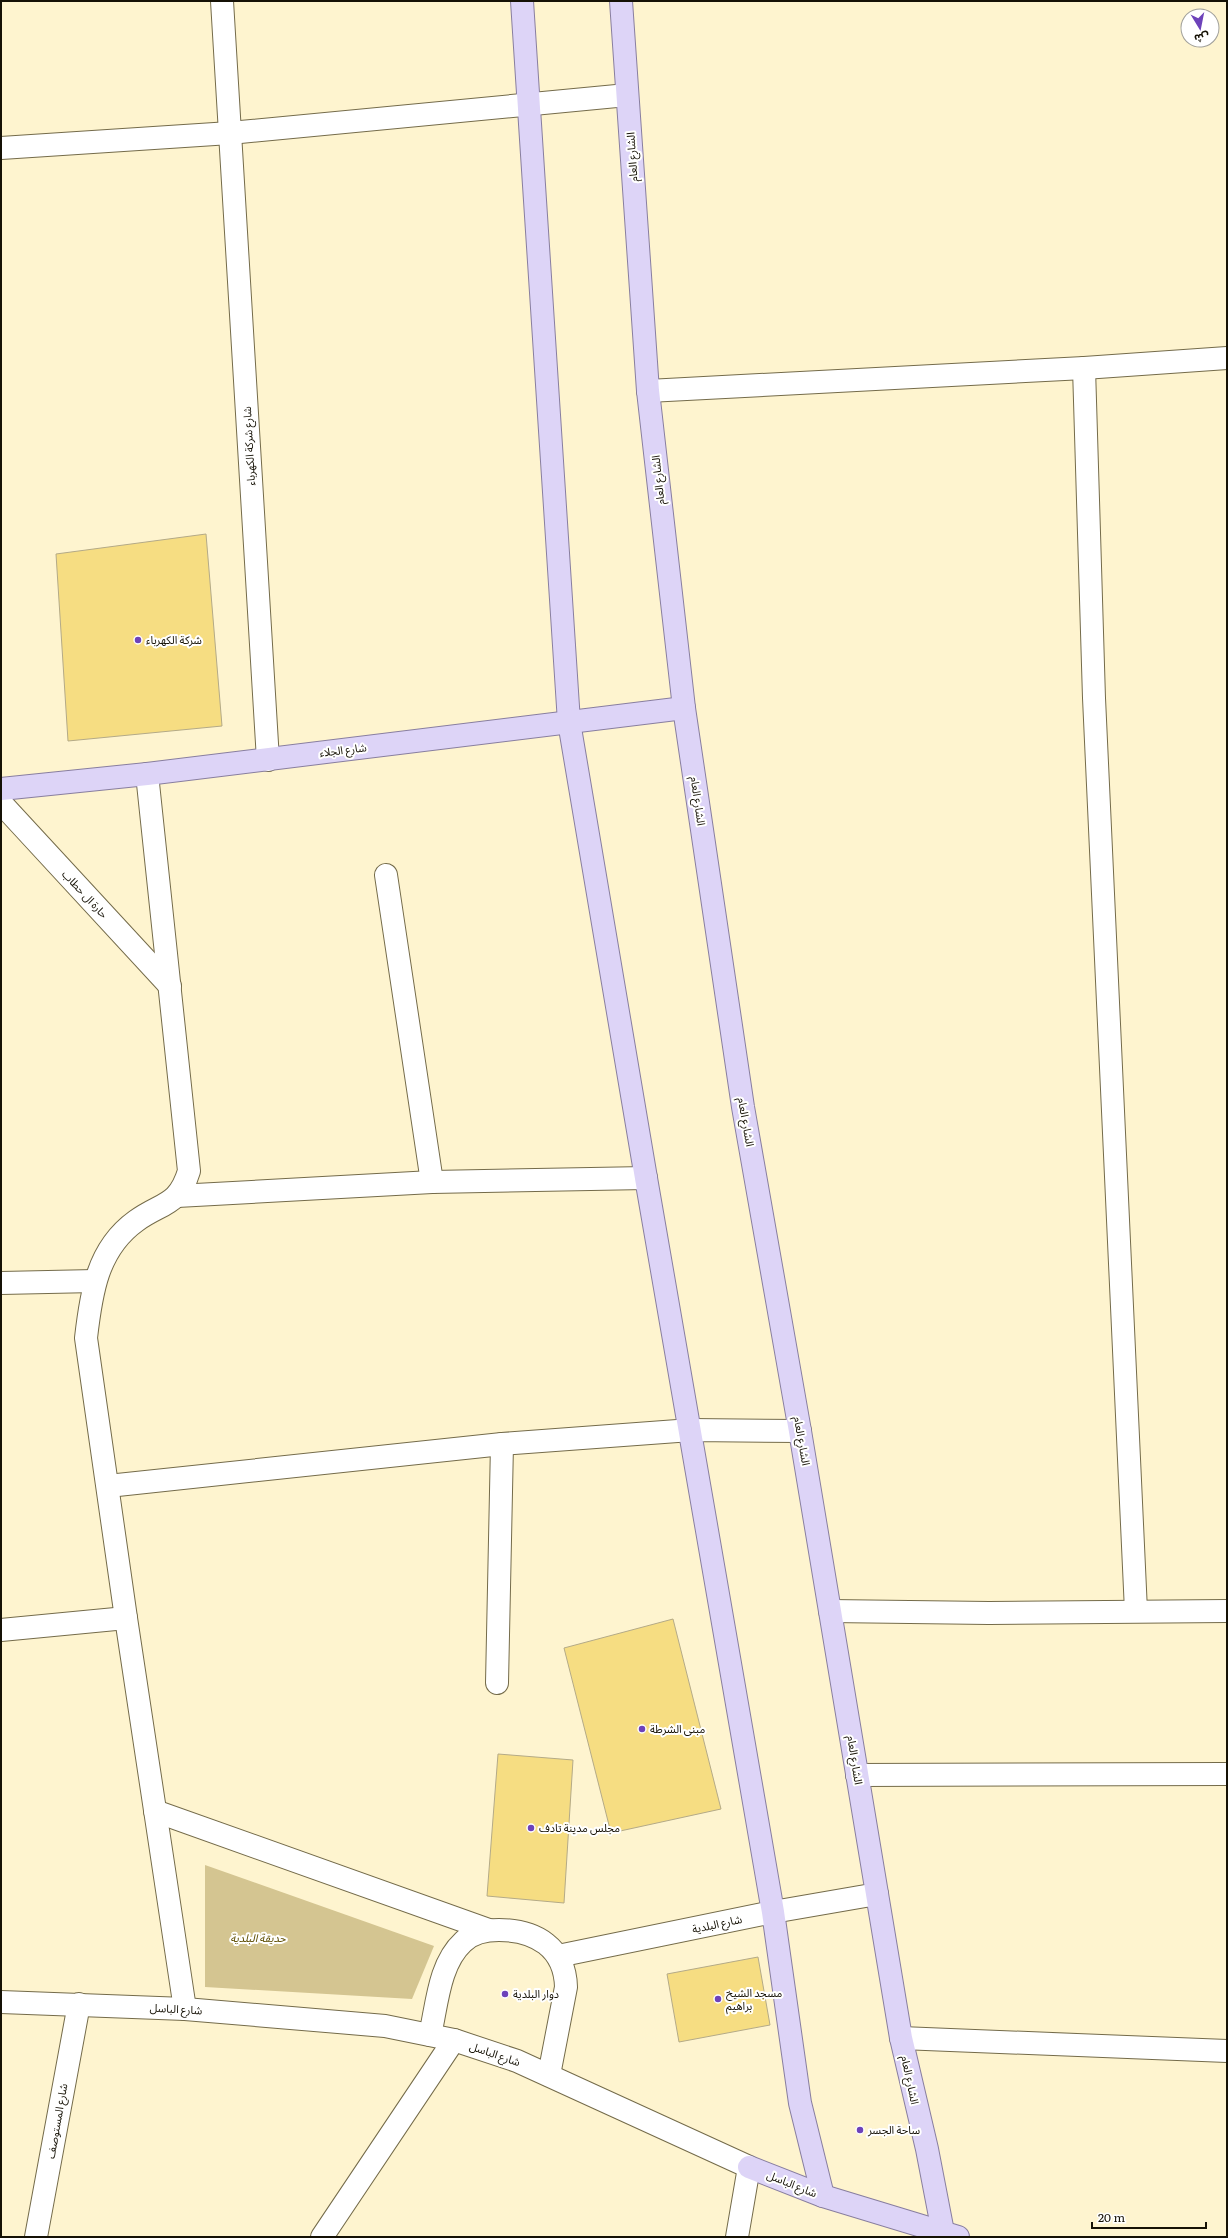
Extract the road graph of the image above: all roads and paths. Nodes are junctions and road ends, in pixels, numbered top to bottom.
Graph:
1 (222, 1) edge
2 (522, 1) edge
3 (621, 1) edge
4 (627, 95) junction
5 (527, 104) junction
6 (230, 133) junction
7 (1, 148) edge
8 (1227, 358) edge
9 (1084, 368) junction
10 (648, 391) junction
11 (684, 708) junction
12 (569, 722) junction
13 (268, 760) junction
14 (147, 774) junction
15 (1, 790) edge
16 (1, 803) edge
17 (386, 875) dead end
18 (170, 986) junction
19 (646, 1178) junction
20 (432, 1182) junction
21 (177, 1196) junction
22 (95, 1281) junction
23 (1, 1282) edge
24 (690, 1430) junction
25 (800, 1431) junction
26 (502, 1444) junction
27 (108, 1486) junction
28 (830, 1611) junction
29 (1227, 1611) edge
30 (1136, 1612) junction
31 (126, 1618) junction
32 (1, 1630) edge
33 (497, 1683) dead end
34 (1227, 1774) edge
35 (857, 1776) junction
36 (155, 1811) junction
37 (877, 1894) junction
38 (774, 1912) junction
39 (489, 1930) junction
40 (558, 1956) junction
41 (1, 2002) edge
42 (79, 2004) junction
43 (185, 2009) junction
44 (430, 2035) junction
45 (901, 2038) junction
46 (454, 2040) junction
47 (1227, 2051) edge
48 (550, 2075) junction
49 (749, 2167) junction
50 (823, 2196) junction
51 (950, 2235) edge
52 (36, 2237) edge
53 (322, 2237) edge
54 (737, 2237) edge

1 - 6 street, شارع شركة الكهرباء
2 - 5 main road
3 - 4 main road, الشارع العام
4 - 5 street
4 - 10 main road, الشارع العام
5 - 6 street
5 - 12 main road
6 - 7 street
6 - 13 street, شارع شركة الكهرباء
8 - 9 street
9 - 10 street
9 - 30 street
10 - 11 main road, الشارع العام
11 - 12 main road, شارع الجلاء
11 - 25 main road, الشارع العام
12 - 13 main road, شارع الجلاء
12 - 19 main road
13 - 14 main road, شارع الجلاء
14 - 15 main road, شارع الجلاء
14 - 18 street
16 - 18 street, حارة ال حطاب
17 - 20 street
18 - 21 street
19 - 20 street
19 - 24 main road
20 - 21 street
21 - 22 street
22 - 23 street
22 - 27 street
24 - 25 street
24 - 26 street
24 - 38 main road
25 - 28 main road, الشارع العام
26 - 27 street
26 - 33 street
27 - 31 street
28 - 30 street
28 - 35 main road, الشارع العام
29 - 30 street
31 - 32 street
31 - 36 street
34 - 35 street
35 - 37 main road, الشارع العام
36 - 39 street
36 - 43 street
37 - 38 street, شارع البلدية
37 - 45 main road, الشارع العام
38 - 40 street, شارع البلدية
38 - 50 main road
39 - 40 street
39 - 44 street
40 - 48 street
41 - 42 street, شارع الباسل
42 - 43 street, شارع الباسل
42 - 52 street, شارع المستوصف
43 - 44 street, شارع الباسل
44 - 46 street, شارع الباسل
45 - 47 street
45 - 51 main road, الشارع العام
46 - 48 street, شارع الباسل
46 - 53 street
48 - 49 street, شارع الباسل
49 - 50 main road, شارع الباسل
49 - 54 street
50 - 51 main road, شارع الباسل

